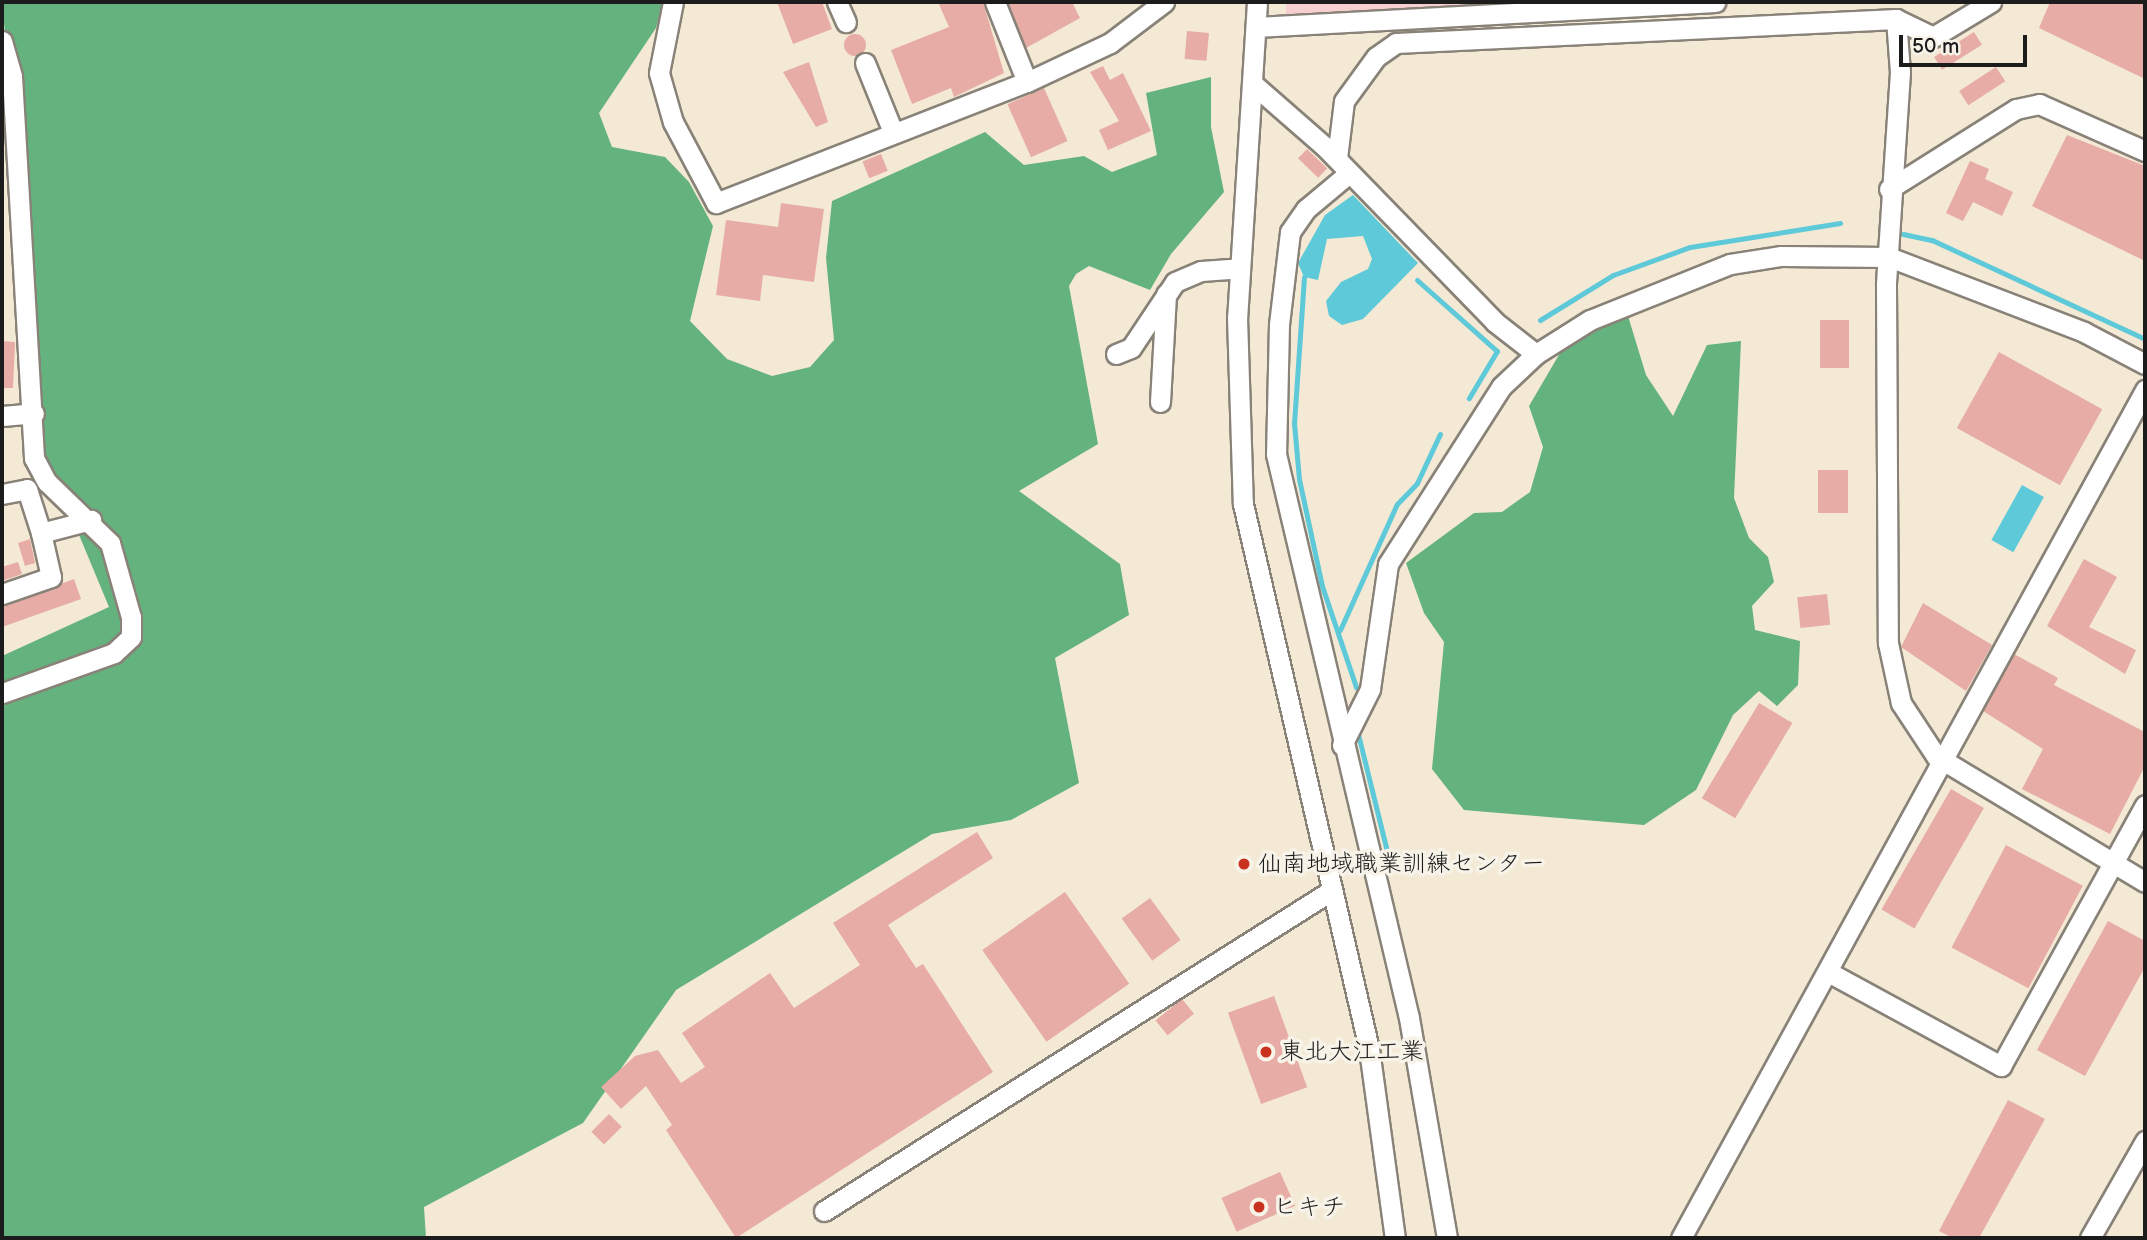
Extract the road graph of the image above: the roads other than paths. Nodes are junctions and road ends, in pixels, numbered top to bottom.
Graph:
1 (673, 2) edge
2 (837, 2) edge
3 (995, 2) edge
4 (1164, 2) edge
5 (1257, 2) edge
6 (1715, 2) edge
7 (1991, 2) edge
8 (1896, 19) junction
9 (846, 22) dead end
10 (1256, 27) junction
11 (2, 41) edge
12 (865, 63) dead end
13 (1027, 82) junction
14 (1253, 84) junction
15 (893, 132) junction
16 (2145, 151) edge
17 (1342, 166) junction
18 (1889, 189) junction
19 (10, 212) edge
20 (1889, 257) junction
21 (1240, 268) junction
22 (1166, 294) junction
23 (1116, 354) dead end
24 (1536, 354) junction
25 (2145, 364) edge
26 (2145, 390) edge
27 (1160, 402) dead end
28 (34, 413) junction
29 (2, 416) edge
30 (2, 494) edge
31 (91, 520) junction
32 (41, 533) junction
33 (2, 594) edge
34 (2, 693) edge
35 (1342, 745) junction
36 (1943, 761) junction
37 (2145, 805) edge
38 (2113, 864) junction
39 (2145, 882) edge
40 (1329, 892) junction
41 (1828, 972) junction
42 (2145, 1141) edge
43 (824, 1211) dead end
44 (1395, 1238) edge
45 (1447, 1238) edge
46 (1681, 1238) edge
47 (2090, 1238) edge

1 - 15 street
2 - 9 street
3 - 13 street
4 - 13 street
5 - 10 street
6 - 10 street
7 - 8 street
8 - 17 street
8 - 18 street
10 - 14 street
11 - 19 street
12 - 15 street
13 - 15 street
14 - 17 street
14 - 21 street
16 - 18 street
17 - 24 street
17 - 35 street
18 - 20 street
19 - 28 street
20 - 24 street
20 - 25 street
20 - 36 street
21 - 22 street
21 - 40 street
22 - 23 street
22 - 27 street
24 - 35 street
26 - 36 street
28 - 29 street
28 - 31 street
30 - 32 street
31 - 32 street
31 - 34 street
32 - 33 street
35 - 45 street
36 - 38 street
36 - 41 street
37 - 38 street
38 - 39 street
38 - 41 street
40 - 43 street
40 - 44 street
41 - 46 street
42 - 47 street

